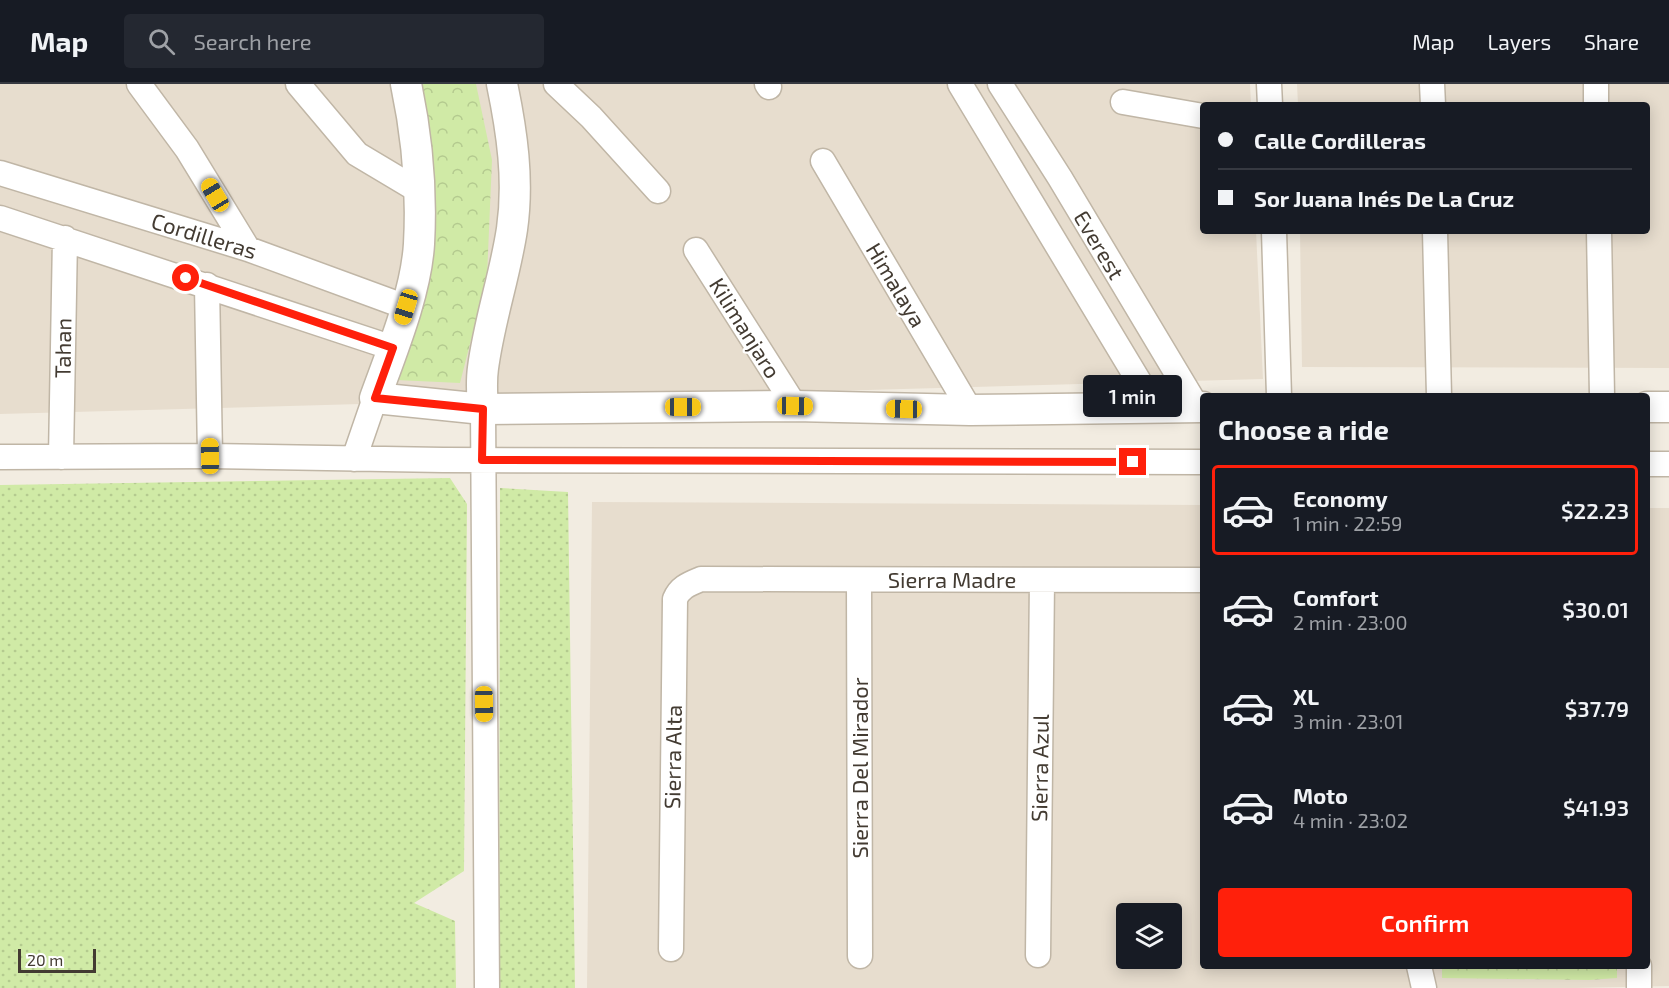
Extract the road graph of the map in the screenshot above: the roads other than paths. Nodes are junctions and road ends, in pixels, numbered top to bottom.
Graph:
1 (139, 84) edge
2 (298, 84) edge
3 (406, 84) edge
4 (502, 84) edge
5 (556, 84) edge
6 (960, 84) edge
7 (1000, 84) edge
8 (1269, 84) edge
9 (1432, 84) edge
10 (1596, 84) edge
11 (1123, 102) dead end
12 (1270, 102) edge
13 (1432, 102) edge
14 (1596, 102) edge
15 (1200, 115) edge
16 (823, 161) dead end
17 (0, 173) edge
18 (418, 190) junction
19 (658, 191) dead end
20 (0, 218) edge
21 (1274, 234) edge
22 (1435, 234) edge
23 (1599, 234) edge
24 (65, 238) junction
25 (248, 249) junction
26 (696, 250) dead end
27 (207, 285) junction
28 (406, 307) junction
29 (393, 348) junction
30 (1279, 393) edge
31 (1439, 393) edge
32 (1602, 393) edge
33 (375, 398) junction
34 (795, 406) junction
35 (1650, 406) edge
36 (1669, 406) edge
37 (1200, 407) edge
38 (1155, 408) junction
39 (483, 409) junction
40 (969, 410) junction
41 (210, 456) junction
42 (0, 457) edge
43 (61, 457) junction
44 (354, 459) junction
45 (482, 460) junction
46 (1200, 462) edge
47 (1650, 464) edge
48 (1669, 464) edge
49 (701, 579) joint
50 (859, 580) junction
51 (1042, 580) junction
52 (1200, 580) edge
53 (671, 950) dead end
54 (1038, 955) dead end
55 (860, 956) dead end
56 (1420, 969) edge
57 (1639, 969) edge
58 (487, 988) edge
59 (1424, 988) edge
60 (1639, 988) edge

1 - 25 street
2 - 18 street
3 - 18 street
4 - 39 street
5 - 19 street
6 - 38 street, Everest
7 - 37 street, Everest
8 - 12 street
9 - 13 street
10 - 14 street
11 - 15 street
16 - 40 street, Himalaya
17 - 25 street, Cordilleras
18 - 28 street
20 - 24 street
21 - 30 street
22 - 31 street
23 - 32 street
24 - 27 street
24 - 43 street, Tahan
25 - 28 street, Cordilleras
26 - 34 street, Kilimanjaro
27 - 29 street
27 - 41 street
28 - 29 street
29 - 33 street
33 - 39 street
33 - 44 street
34 - 39 street
34 - 40 street
35 - 36 street
37 - 38 street
38 - 40 street
39 - 45 street
41 - 43 street
41 - 44 street
42 - 43 street
44 - 45 street
45 - 46 street
45 - 58 street
47 - 48 street
49 - 50 street, Sierra Madre
49 - 53 street, Sierra Alta
50 - 51 street, Sierra Madre
50 - 55 street, Sierra Del Mirador
51 - 52 street, Sierra Madre
51 - 54 street, Sierra Azul
56 - 59 street
57 - 60 street

